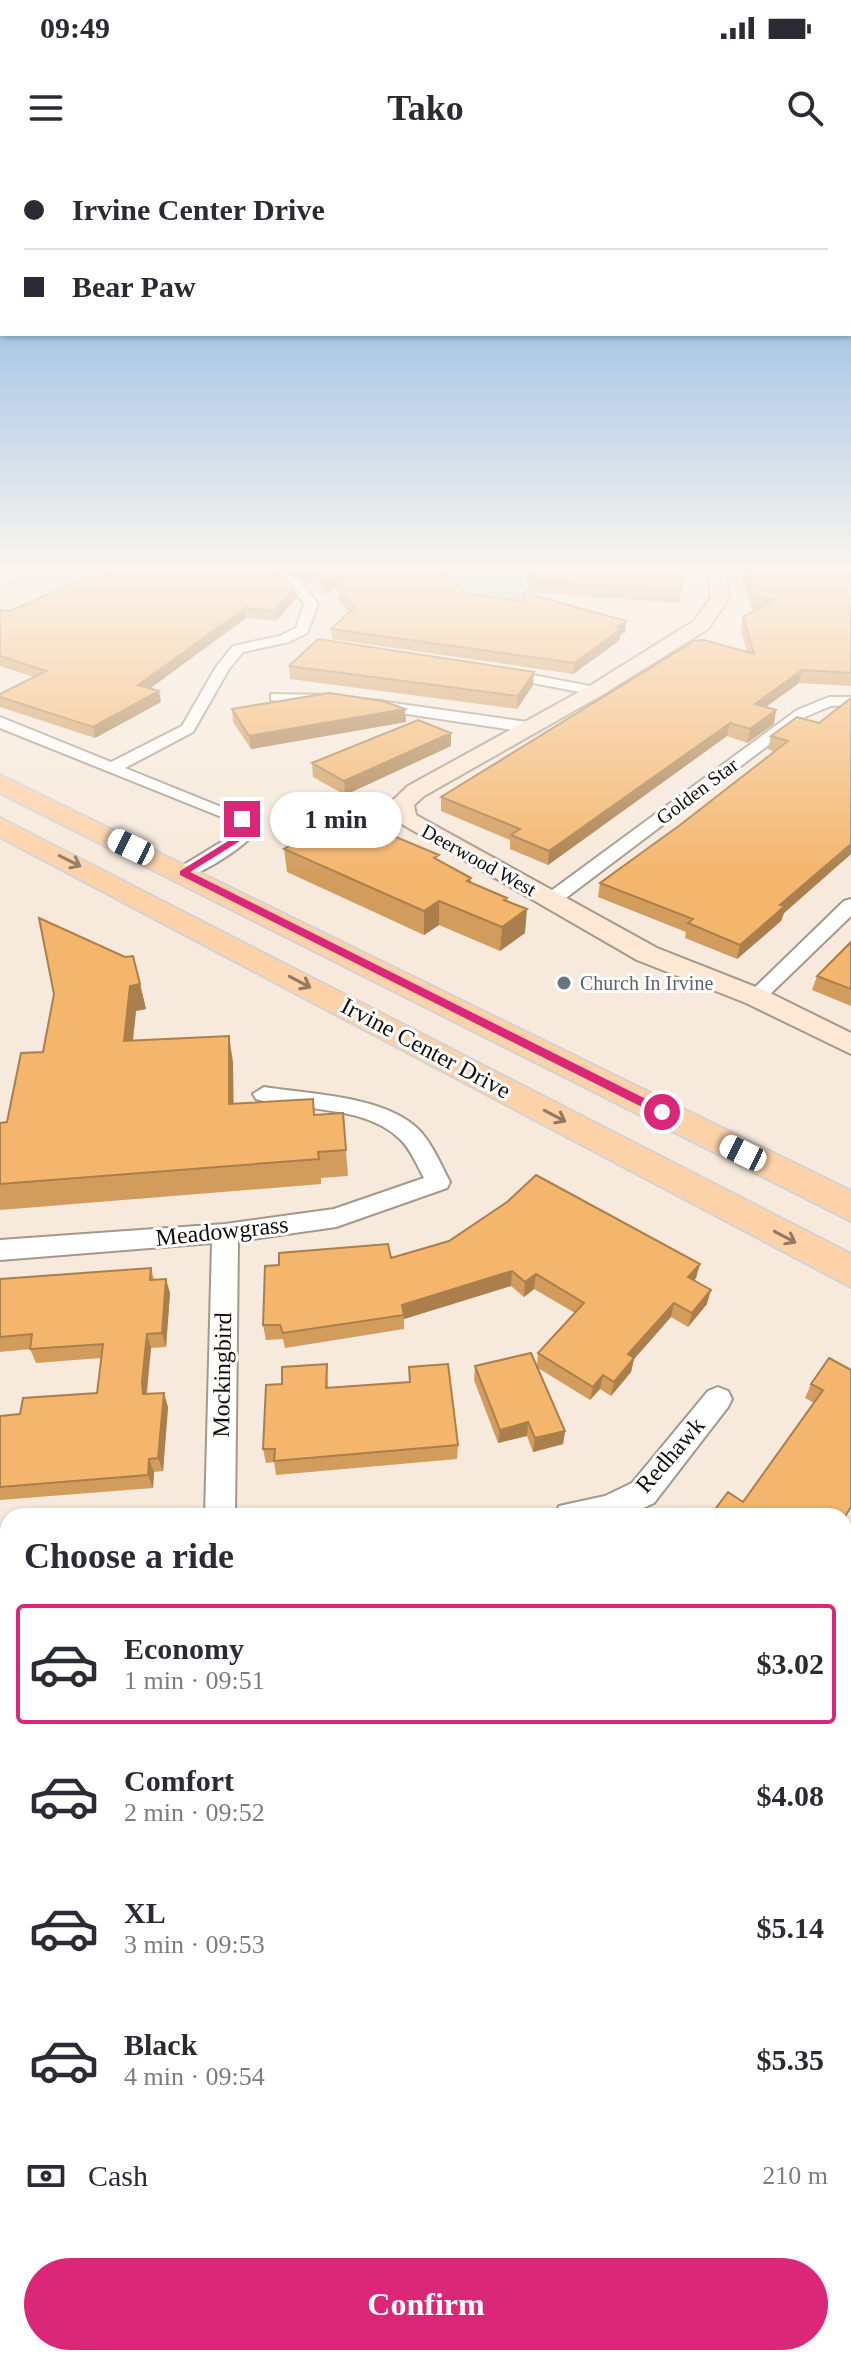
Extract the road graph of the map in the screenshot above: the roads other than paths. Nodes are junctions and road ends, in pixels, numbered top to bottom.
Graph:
1 (221, 671) edge
2 (489, 671) edge
3 (627, 671) edge
4 (595, 691) junction
5 (276, 697) dead end
6 (851, 701) edge
7 (0, 722) edge
8 (527, 727) junction
9 (112, 768) junction
10 (0, 783) edge
11 (0, 826) edge
12 (183, 873) junction
13 (551, 900) junction
14 (851, 905) edge
15 (756, 997) junction
16 (851, 1045) edge
17 (264, 1094) dead end
18 (851, 1207) edge
19 (225, 1233) junction
20 (0, 1250) edge
21 (851, 1272) edge
22 (718, 1399) dead end
23 (220, 1508) edge
24 (611, 1508) edge

1 - 9 street
2 - 4 street
3 - 4 street, Deerwood West
4 - 8 street, Deerwood West
5 - 8 street
6 - 13 street, Golden Star
7 - 9 street
8 - 13 street, Deerwood West
9 - 12 street
10 - 12 main road, Irvine Center Drive
11 -> 21 main road, Irvine Center Drive
12 - 18 main road, Irvine Center Drive
13 - 15 street, Deerwood West
14 - 15 street
15 - 16 street, Deerwood West
17 - 19 street, Meadowgrass
19 - 20 street, Meadowgrass
19 - 23 street, Mockingbird
22 - 24 street, Redhawk

